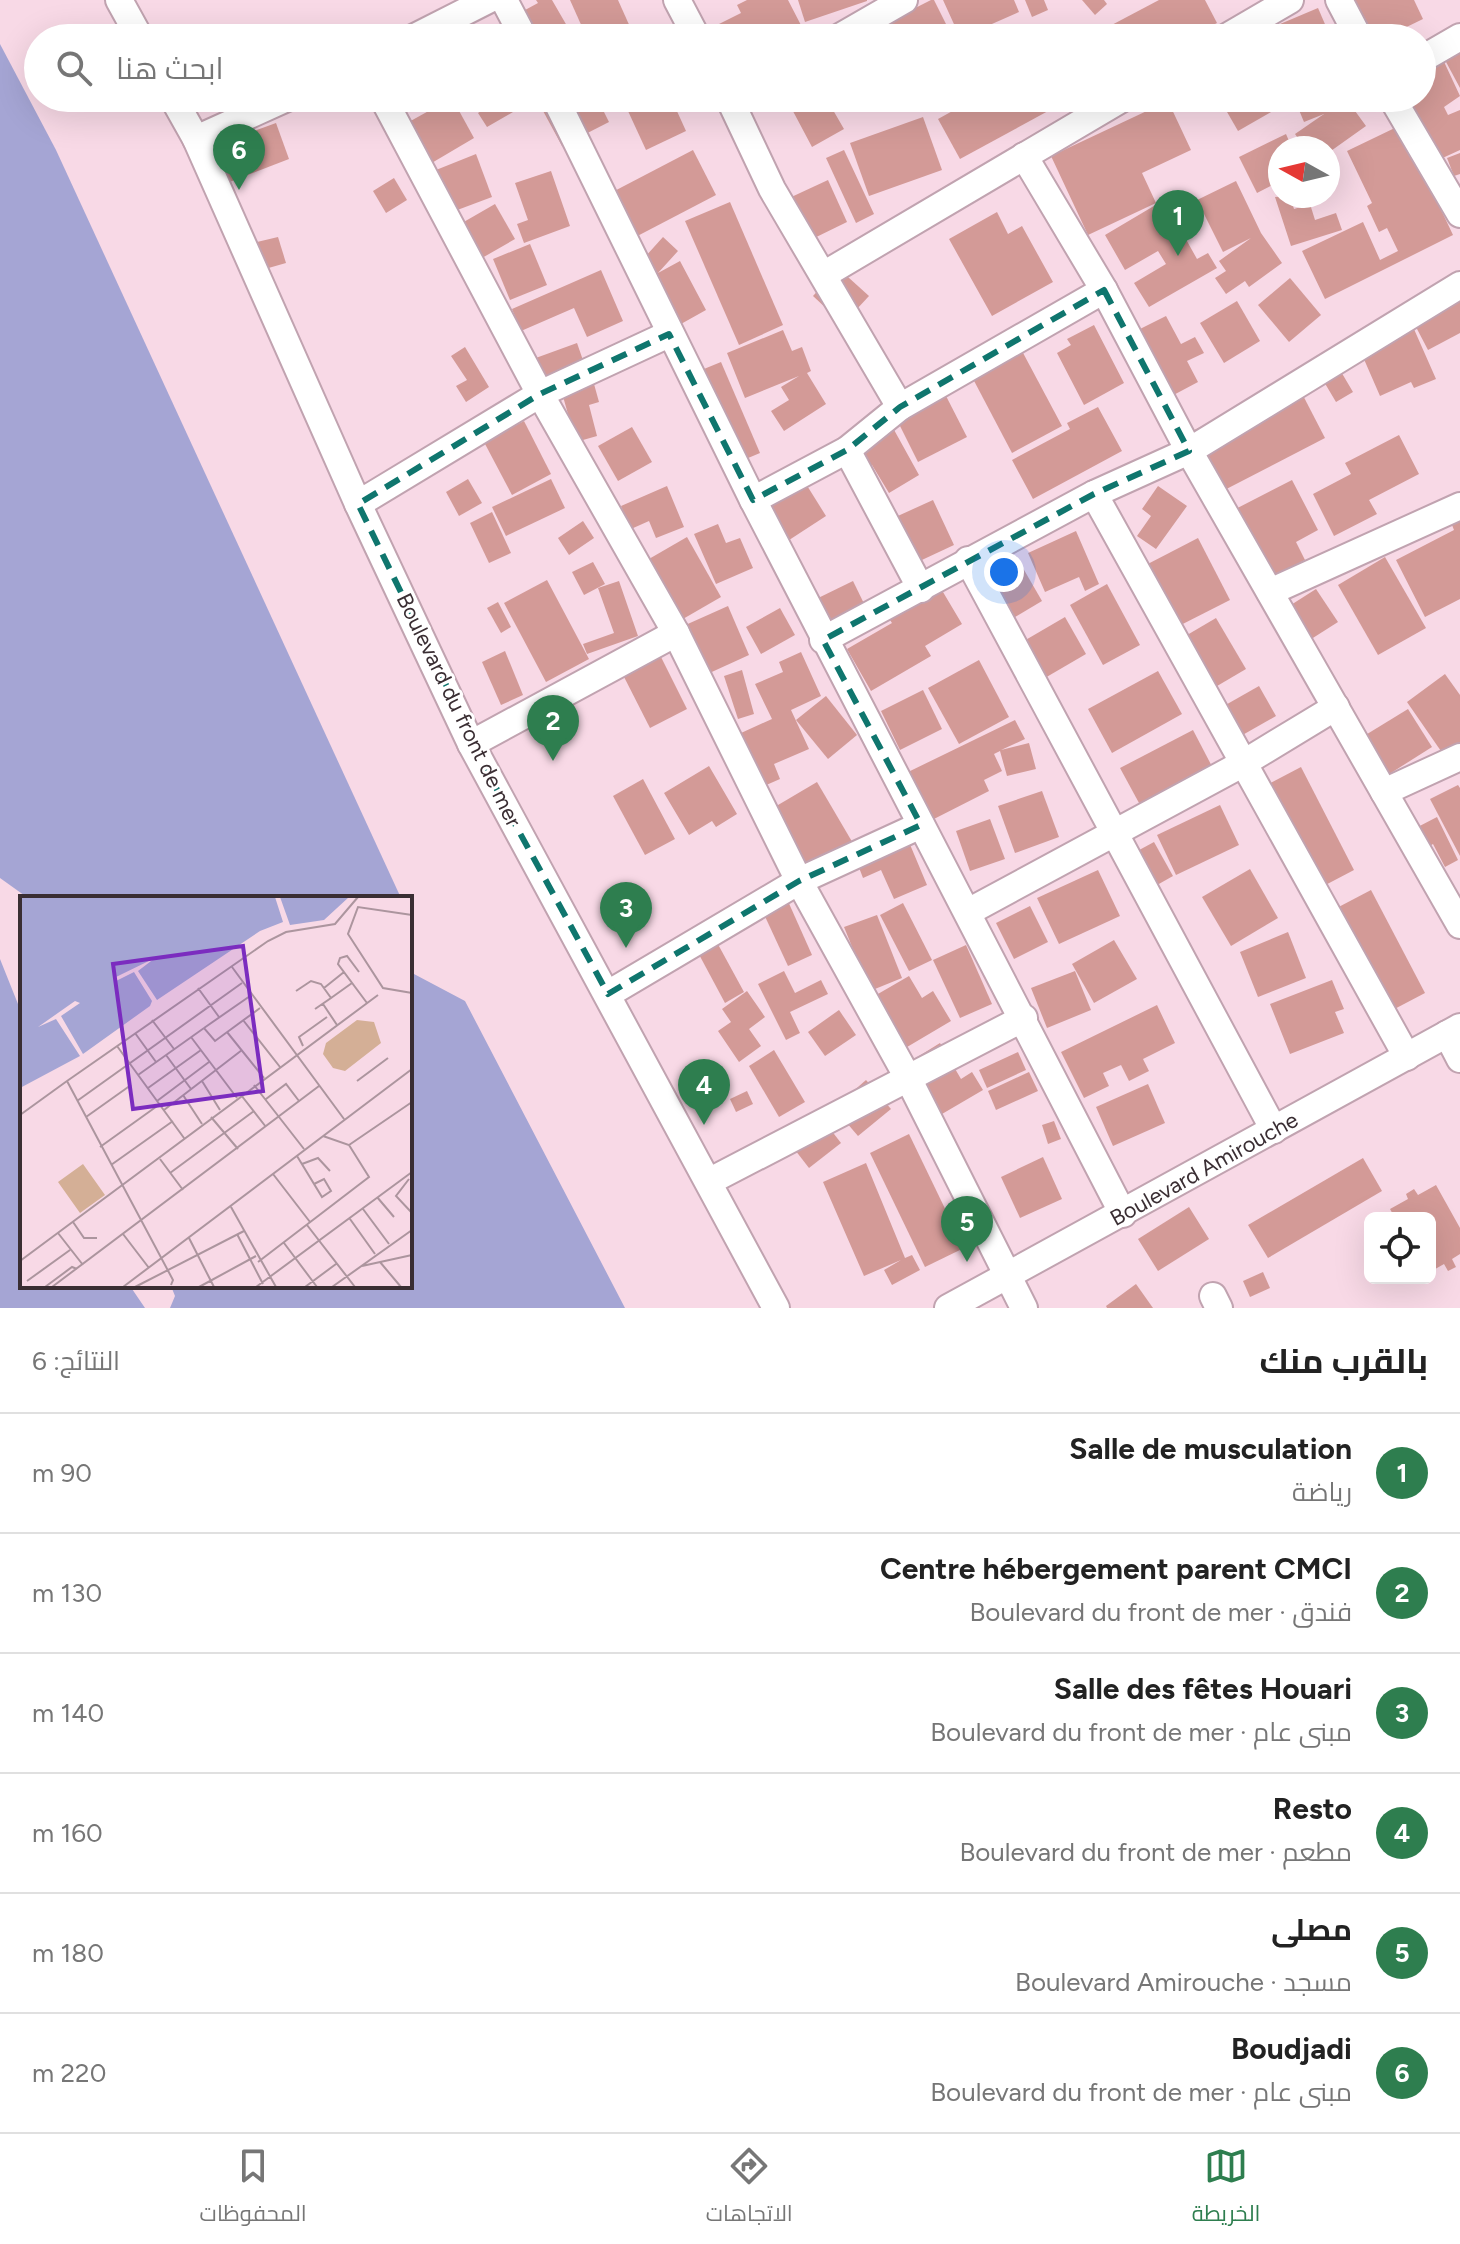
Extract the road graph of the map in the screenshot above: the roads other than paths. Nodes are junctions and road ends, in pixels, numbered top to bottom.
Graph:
1 (119, 0) edge
2 (488, 0) edge
3 (504, 0) edge
4 (677, 0) edge
5 (904, 0) edge
6 (1290, 0) edge
7 (1339, 0) edge
8 (132, 24) edge
9 (441, 24) edge
10 (517, 24) edge
11 (690, 24) edge
12 (862, 24) edge
13 (1249, 24) edge
14 (1352, 24) edge
15 (1460, 37) edge
16 (1436, 51) edge
17 (181, 112) edge
18 (256, 112) edge
19 (390, 112) edge
20 (562, 112) edge
21 (737, 112) edge
22 (1099, 112) edge
23 (1400, 112) edge
24 (196, 139) junction
25 (1024, 156) junction
26 (1460, 214) edge
27 (825, 274) junction
28 (1460, 285) edge
29 (1104, 290) junction
30 (669, 334) junction
31 (540, 394) junction
32 (900, 407) junction
33 (847, 450) junction
34 (1189, 451) junction
35 (1094, 494) junction
36 (753, 500) junction
37 (358, 504) junction
38 (1460, 506) edge
39 (968, 560) junction
40 (921, 589) junction
41 (1270, 592) junction
42 (676, 633) junction
43 (823, 640) junction
44 (1336, 707) junction
45 (471, 744) junction
46 (1460, 757) edge
47 (1242, 764) junction
48 (1384, 792) junction
49 (921, 825) junction
50 (1113, 835) junction
51 (799, 881) junction
52 (968, 912) junction
53 (1460, 925) edge
54 (608, 994) junction
55 (1024, 1018) junction
56 (1453, 1031) edge
57 (1407, 1057) junction
58 (1460, 1059) edge
59 (908, 1078) junction
60 (1274, 1130) junction
61 (710, 1181) junction
62 (1123, 1214) junction
63 (1008, 1277) junction
64 (776, 1308) edge
65 (948, 1308) edge
66 (1024, 1308) edge

1 - 8 street
2 - 9 street
3 - 10 street
4 - 11 street
5 - 12 street
6 - 13 street
7 - 14 street
15 - 16 street
17 - 24 street, Boulevard du front de mer
18 - 24 street
19 - 31 street
20 - 30 street
21 - 27 street
22 - 25 street
23 - 26 street
24 - 37 street, Boulevard du front de mer
25 - 27 street
25 - 29 street
27 - 32 street
28 - 34 street
29 - 32 street
29 - 34 street
30 - 31 street
30 - 36 street
31 - 37 street
31 - 42 street
32 - 33 street
33 - 36 street
33 - 40 street
34 - 35 street
34 - 41 street
35 - 39 street
35 - 47 street
36 - 43 street
37 - 45 street, Boulevard du front de mer
38 - 41 street
39 - 40 street
39 - 50 street
40 - 43 street
41 - 44 street
42 - 45 street
42 - 51 street
43 - 49 street
44 - 47 street
44 - 48 street
45 - 54 street, Boulevard du front de mer
46 - 48 street
47 - 50 street
47 - 57 street
48 - 53 street
49 - 51 street
49 - 52 street
50 - 52 street
50 - 60 street
51 - 54 street
51 - 59 street
52 - 55 street
54 - 61 street, Boulevard du front de mer
55 - 59 street
55 - 62 street
56 - 57 street, Boulevard Amirouche
56 - 58 street
57 - 60 street, Boulevard Amirouche
59 - 61 street
59 - 63 street
60 - 62 street, Boulevard Amirouche
61 - 64 street, Boulevard du front de mer
62 - 63 street, Boulevard Amirouche
63 - 65 street, Boulevard Amirouche
63 - 66 street

